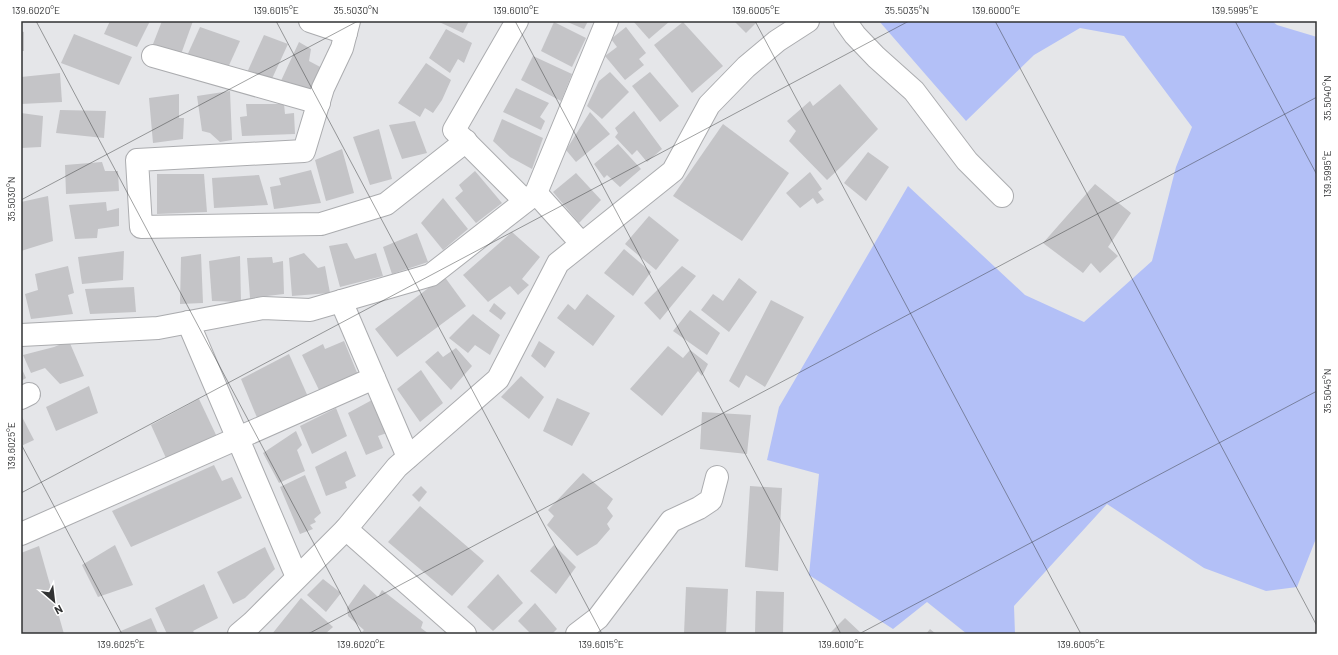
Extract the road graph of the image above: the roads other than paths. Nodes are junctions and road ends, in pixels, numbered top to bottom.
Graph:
1 (310, 21) edge
2 (517, 21) edge
3 (608, 21) edge
4 (808, 21) edge
5 (845, 21) edge
6 (347, 27) edge
7 (153, 56) dead end
8 (318, 103) junction
9 (466, 141) junction
10 (1002, 196) dead end
11 (530, 197) junction
12 (581, 243) junction
13 (341, 301) junction
14 (188, 322) junction
15 (21, 335) edge
16 (374, 378) junction
17 (238, 438) junction
18 (408, 457) junction
19 (717, 477) dead end
20 (346, 529) junction
21 (21, 534) edge
22 (297, 578) junction
23 (239, 634) edge
24 (465, 634) edge
25 (577, 634) edge

1 - 6 street
2 - 9 street
3 - 11 street
4 - 12 street
5 - 10 street
6 - 8 street
7 - 8 street
8 - 9 street
9 - 11 street
11 - 12 street
11 - 13 street
12 - 18 street
13 - 14 street
13 - 16 street
14 - 15 street
14 - 17 street
16 - 17 street
16 - 18 street
17 - 21 street
17 - 22 street
18 - 20 street
19 - 25 street
20 - 22 street
20 - 24 street
22 - 23 street

